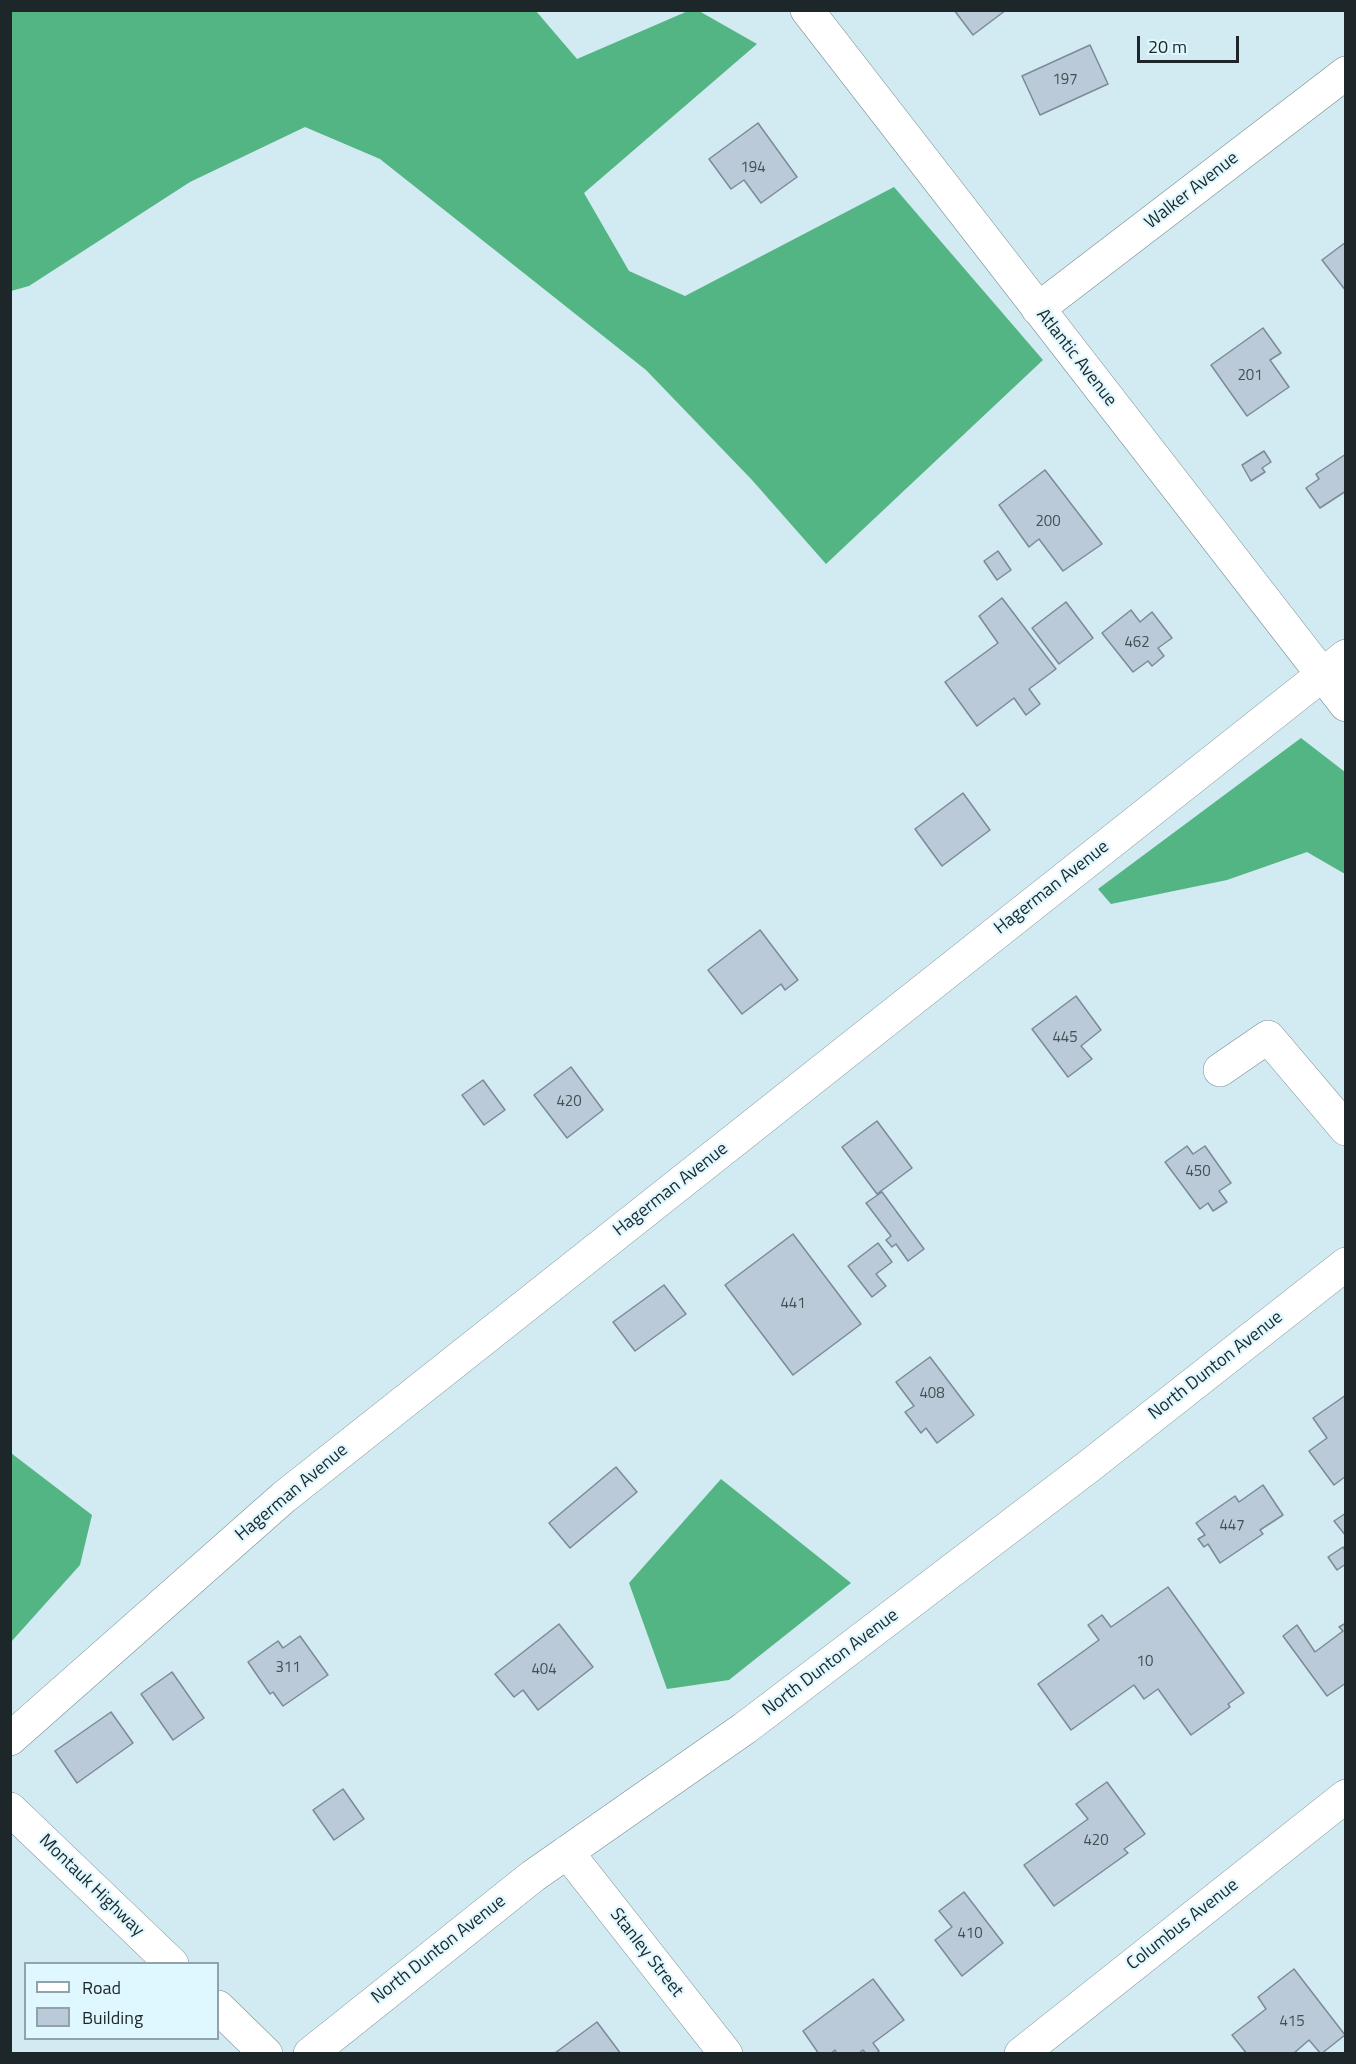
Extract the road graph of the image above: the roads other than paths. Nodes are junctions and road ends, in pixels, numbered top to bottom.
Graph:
1 (807, 10) edge
2 (1346, 73) edge
3 (1038, 309) junction
4 (1334, 665) edge
5 (1346, 705) edge
6 (1220, 1070) dead end
7 (1346, 1129) edge
8 (1346, 1264) edge
9 (10, 1739) edge
10 (1346, 1796) edge
11 (10, 1809) edge
12 (567, 1852) junction
13 (170, 1962) edge
14 (219, 2008) edge
15 (266, 2054) edge
16 (310, 2054) edge
17 (726, 2054) edge
18 (1021, 2054) edge

1 - 3 street, Atlantic Avenue
2 - 3 street, Walker Avenue
3 - 4 street, Atlantic Avenue
4 - 5 street, Atlantic Avenue
4 - 9 street, Hagerman Avenue
6 - 7 street
8 - 12 street, North Dunton Avenue
10 - 18 street, Columbus Avenue
11 - 13 street, Montauk Highway
12 - 16 street, North Dunton Avenue
12 - 17 street, Stanley Street
14 - 15 street

